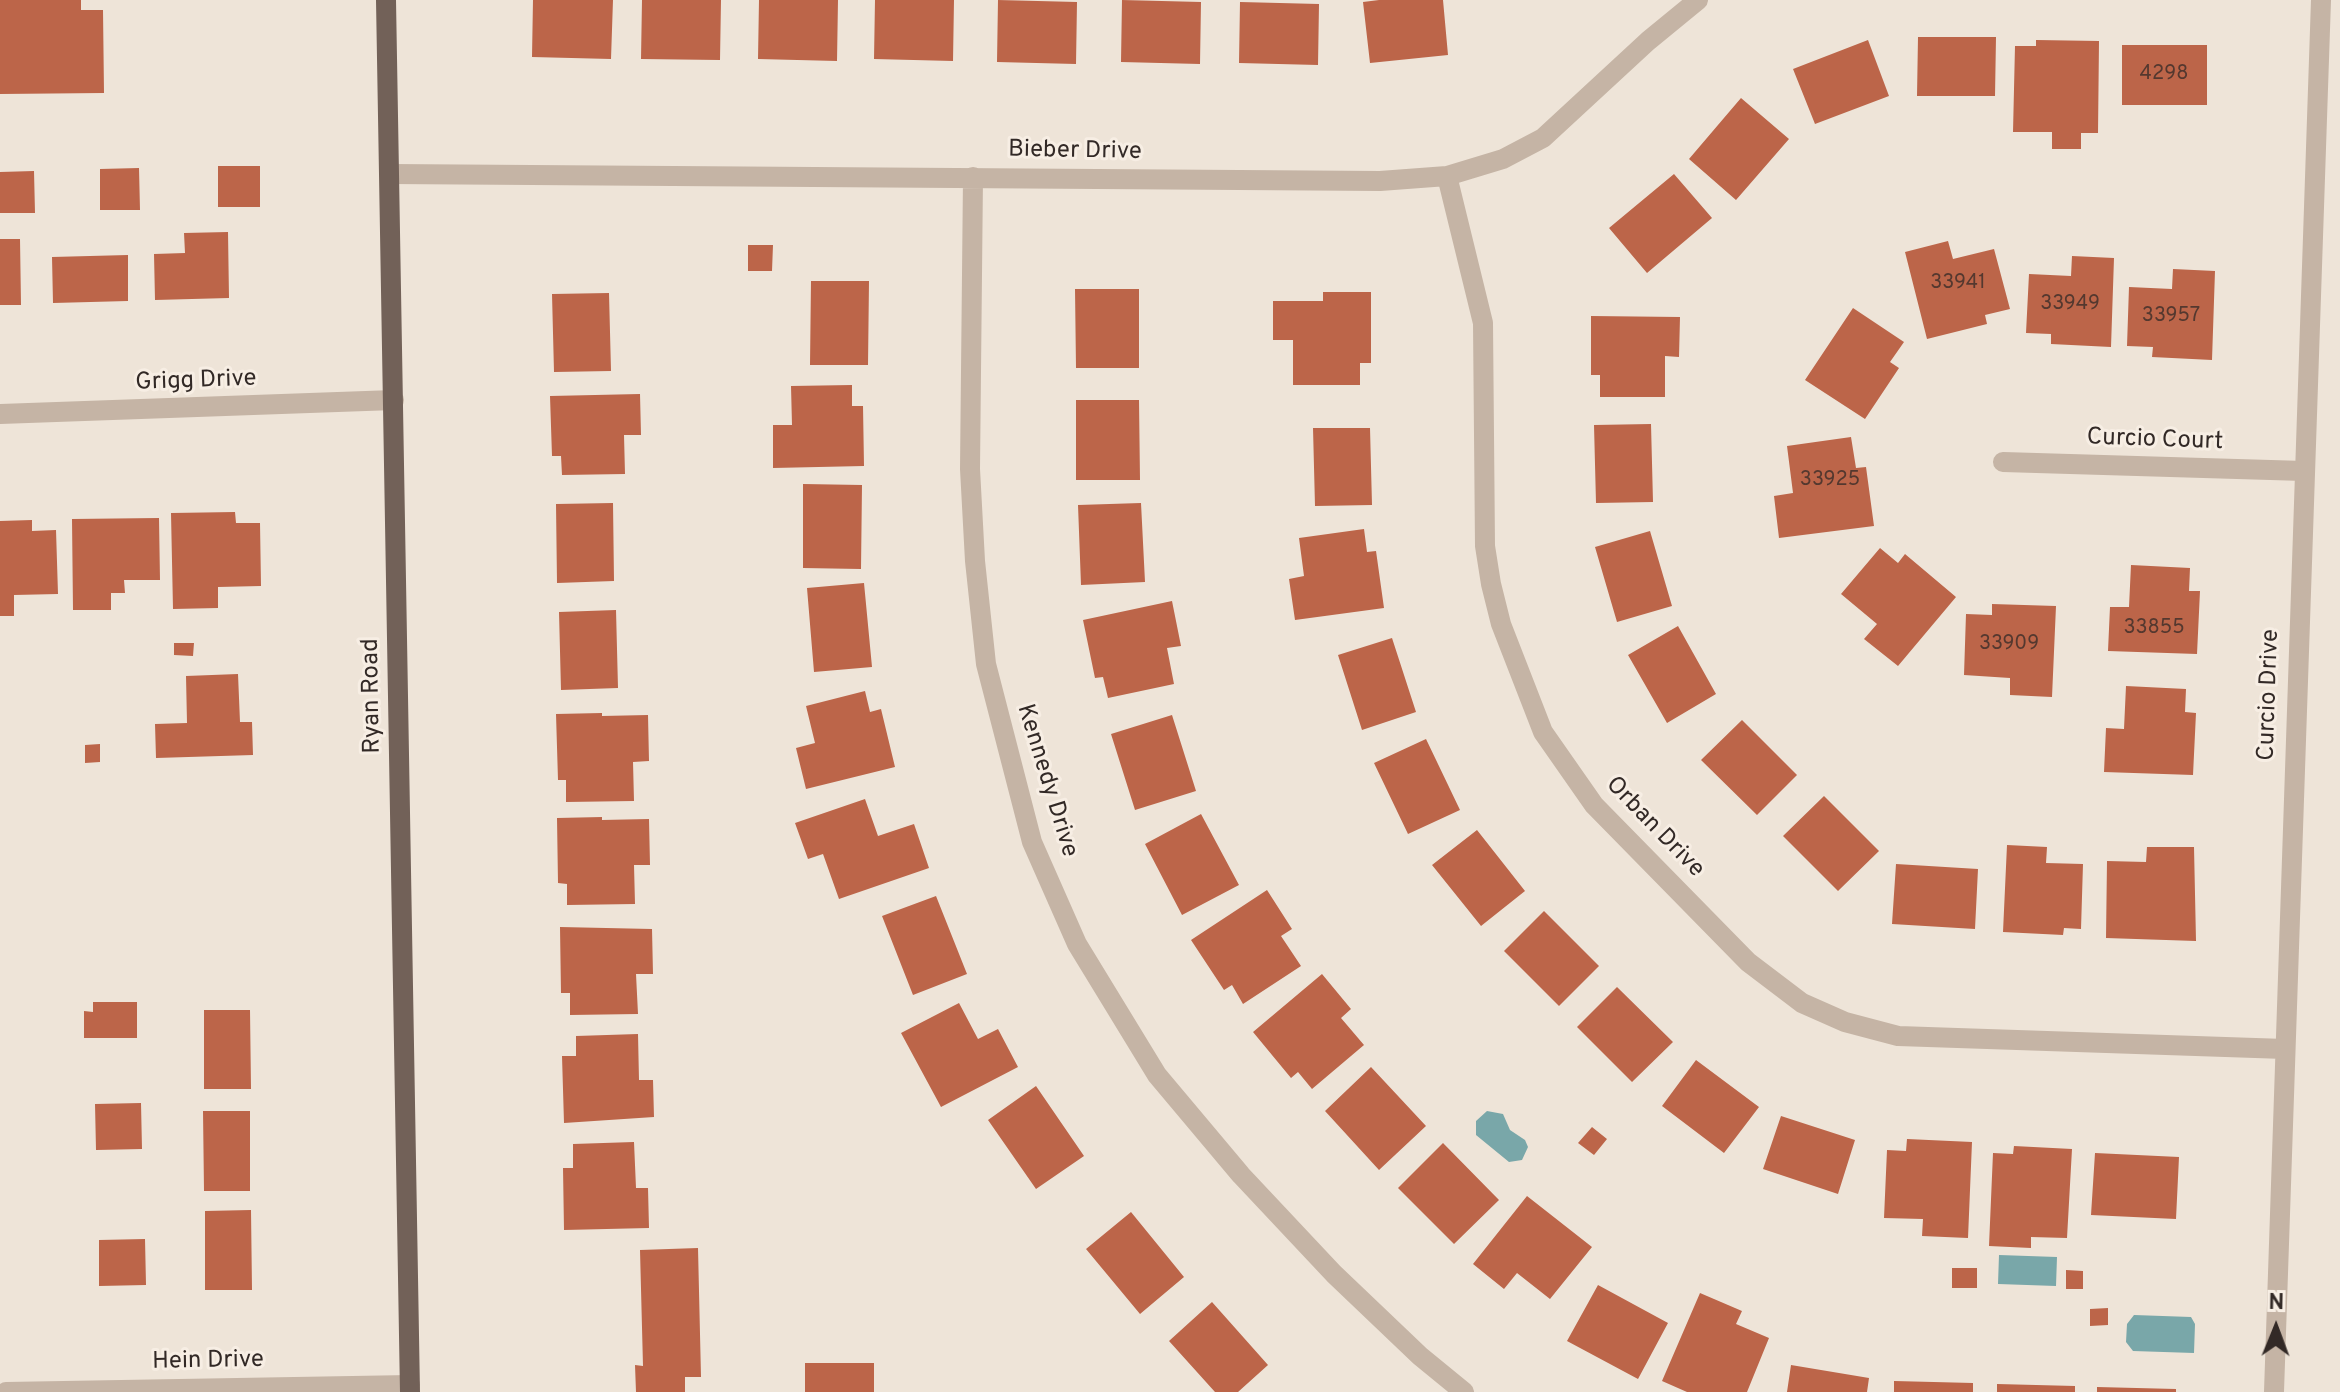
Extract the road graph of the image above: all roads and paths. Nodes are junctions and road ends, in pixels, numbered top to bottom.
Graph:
1 (386, 0) edge
2 (1698, 0) edge
3 (2321, 0) edge
4 (390, 174) junction
5 (1447, 176) junction
6 (973, 177) junction
7 (394, 400) junction
8 (0, 414) edge
9 (2003, 462) dead end
10 (2304, 471) junction
11 (2285, 1049) junction
12 (410, 1388) edge
13 (6, 1392) edge
14 (1464, 1392) edge
15 (2274, 1392) edge

1 - 4 main road, Ryan Road
2 - 5 street, Bieber Drive
3 - 10 street, Curcio Drive
4 - 6 street, Bieber Drive
4 - 7 main road, Ryan Road
5 - 6 street, Bieber Drive
5 - 11 street, Orban Drive
6 - 14 street, Kennedy Drive
7 - 8 street, Grigg Drive
7 - 12 main road, Ryan Road
9 - 10 street, Curcio Court
10 - 11 street, Curcio Drive
11 - 15 street, Curcio Drive
12 - 13 street, Hein Drive

